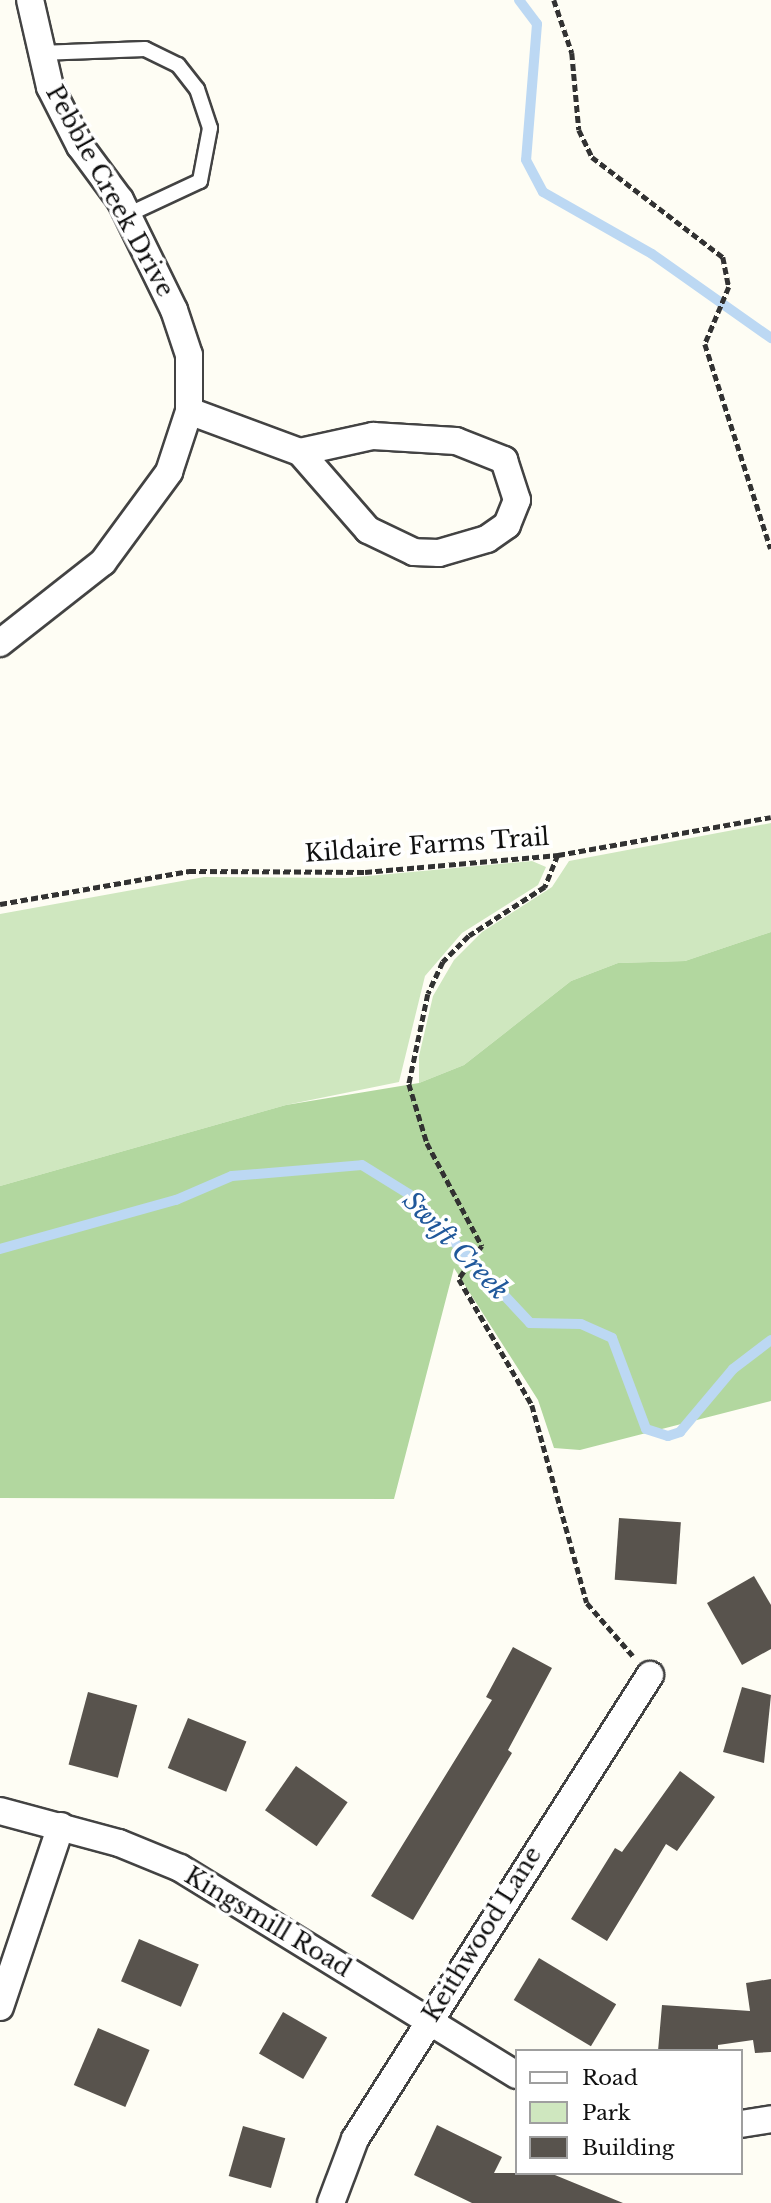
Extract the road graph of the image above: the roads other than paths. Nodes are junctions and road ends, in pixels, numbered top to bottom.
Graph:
1 (30, 0) edge
2 (40, 53) junction
3 (127, 215) junction
4 (189, 411) junction
5 (300, 452) junction
6 (0, 643) edge
7 (650, 1675) road end
8 (0, 1811) edge
9 (61, 1826) junction
10 (0, 2007) edge
11 (429, 2019) junction
12 (516, 2074) edge
13 (771, 2119) edge
14 (743, 2124) edge
15 (331, 2203) edge

1 - 2 street, Pebble Creek Drive
2 - 3 street, Pebble Creek Drive
2 - 3 lane
3 - 4 street, Pebble Creek Drive
4 - 5 street
4 - 6 street, Pebble Creek Drive
5 - 5 street
7 - 11 street, Keithwood Lane
8 - 9 street, Kingsmill Road
9 - 10 street
9 - 11 street, Kingsmill Road
11 - 12 street, Kingsmill Road
11 - 15 street, Keithwood Lane
13 - 14 street

